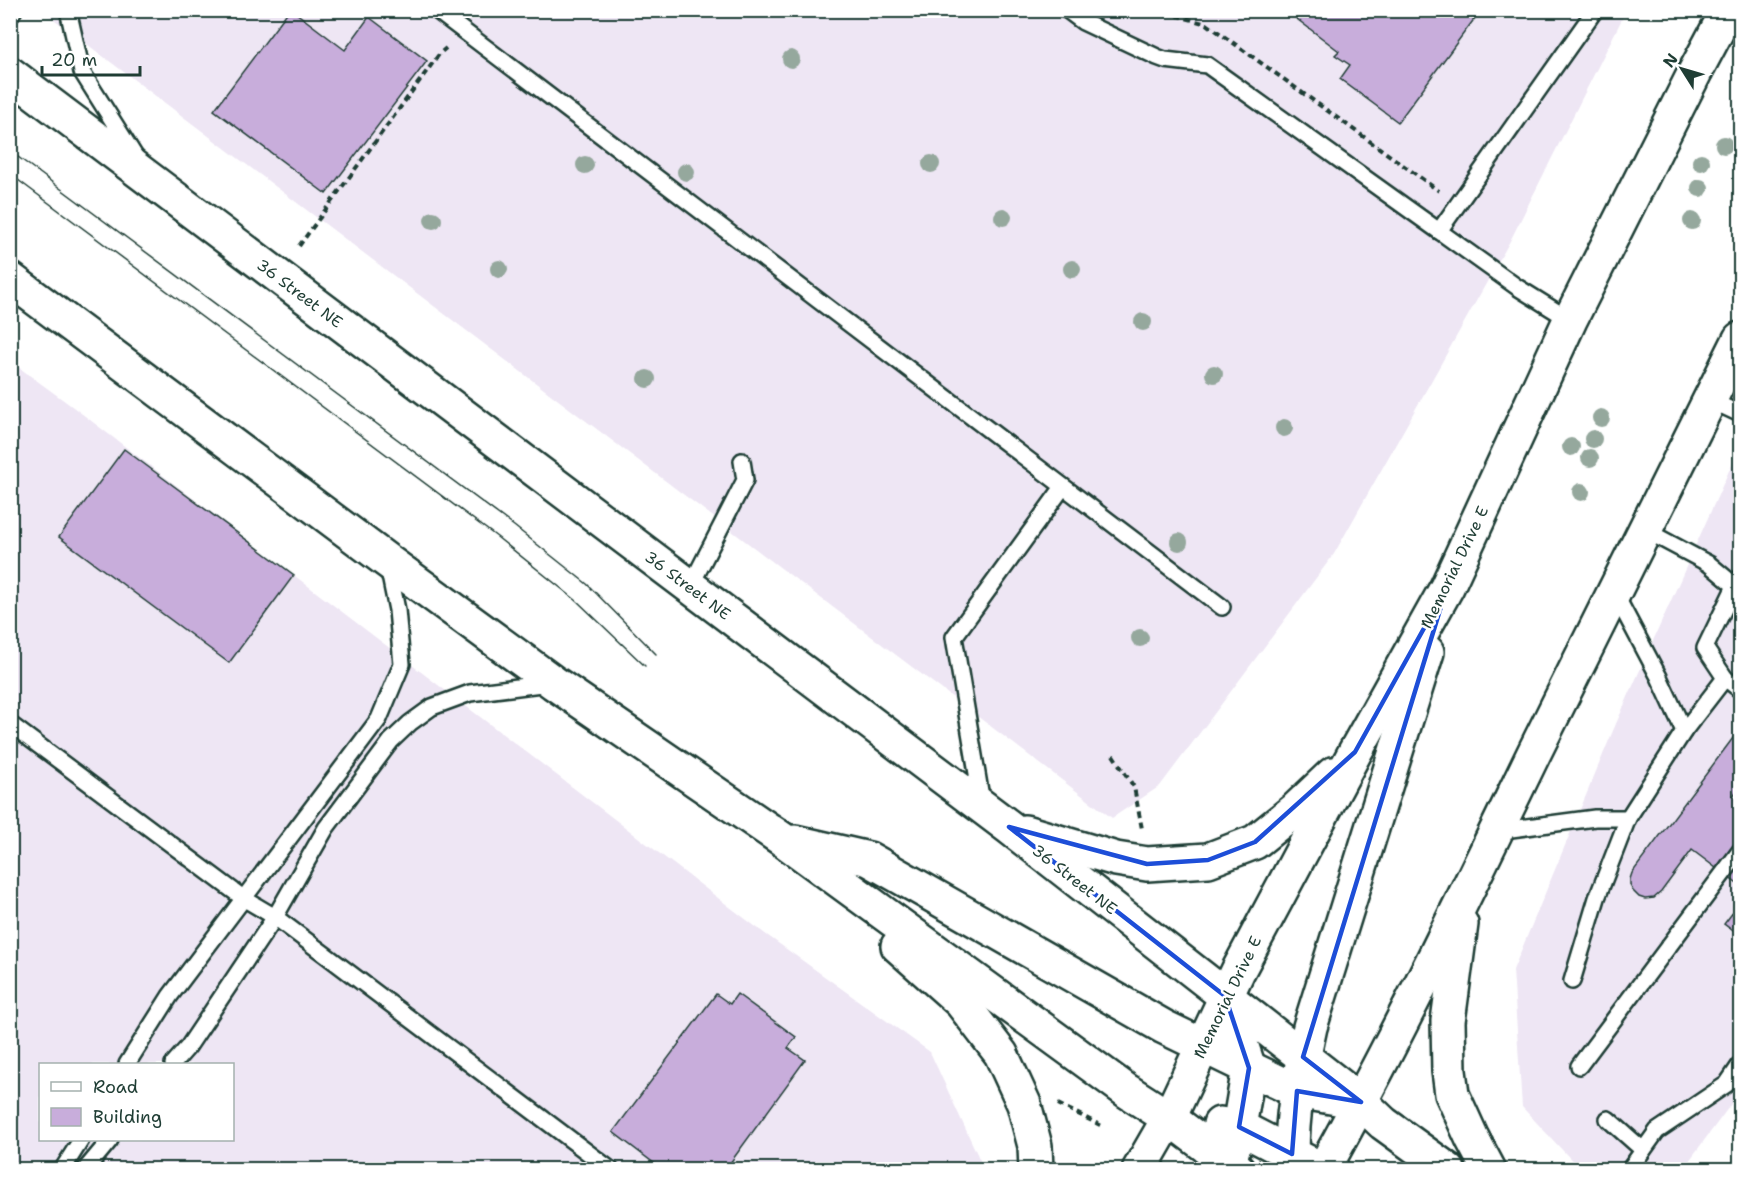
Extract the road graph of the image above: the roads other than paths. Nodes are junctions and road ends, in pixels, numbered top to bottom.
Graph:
1 (14, 10) edge
2 (68, 10) edge
3 (436, 10) edge
4 (1067, 10) edge
5 (1595, 10) edge
6 (1728, 10) edge
7 (10, 15) edge
8 (10, 74) edge
9 (151, 181) junction
10 (1439, 231) junction
11 (10, 279) edge
12 (1570, 320) junction
13 (1740, 339) edge
14 (1710, 400) junction
15 (1740, 414) edge
16 (742, 461) dead end
17 (1063, 487) junction
18 (1645, 530) junction
19 (386, 560) junction
20 (1739, 585) edge
21 (690, 587) junction
22 (1447, 587) junction
23 (1613, 591) junction
24 (1222, 608) dead end
25 (1725, 678) junction
26 (554, 683) junction
27 (1740, 690) edge
28 (10, 724) edge
29 (1684, 731) junction
30 (1355, 752) junction
31 (996, 818) junction
32 (1628, 818) junction
33 (1496, 831) junction
34 (782, 839) junction
35 (1740, 850) edge
36 (850, 889) junction
37 (243, 898) junction
38 (1464, 898) junction
39 (275, 917) junction
40 (1572, 981) dead end
41 (1225, 996) junction
42 (1202, 1046) junction
43 (1303, 1057) junction
44 (128, 1063) edge
45 (175, 1063) edge
46 (1740, 1065) edge
47 (1579, 1066) dead end
48 (1249, 1068) junction
49 (1297, 1091) junction
50 (1360, 1102) junction
51 (1169, 1118) junction
52 (1608, 1119) dead end
53 (1239, 1127) junction
54 (80, 1141) edge
55 (109, 1141) edge
56 (1643, 1150) junction
57 (1293, 1162) edge
58 (1231, 1167) edge
59 (62, 1170) edge
60 (85, 1170) edge
61 (611, 1170) edge
62 (1036, 1170) edge
63 (1139, 1170) edge
64 (1322, 1170) edge
65 (1448, 1170) edge
66 (1489, 1170) edge
67 (1629, 1170) edge

1 - 7 lane
2 - 9 lane
3 - 17 lane
4 - 10 lane
5 - 10 lane
6 - 12 main road, Memorial Drive E
8 - 9 main road, 36 Street NE
9 - 21 main road, 36 Street NE
10 - 12 lane
11 - 19 main road
12 - 22 main road, Memorial Drive E
13 - 14 main road
14 - 15 lane
14 - 18 main road
16 - 21 lane
17 - 24 lane
17 - 31 lane
18 - 20 lane
18 - 23 main road
19 - 26 main road
19 - 37 lane
20 - 25 lane
21 - 31 main road, 36 Street NE
22 - 30 main road, Memorial Drive E
22 - 43 main road
23 - 29 lane
23 - 33 main road
25 - 27 lane
25 - 29 lane
26 - 34 main road
26 - 39 lane
28 - 37 lane
29 - 32 lane
30 - 31 main road
30 - 41 main road, Memorial Drive E
31 - 41 main road, 36 Street NE
32 - 33 lane
32 - 40 lane
33 - 38 main road
34 - 36 main road
34 - 42 main road
35 - 47 lane
36 - 51 main road
36 - 62 main road
37 - 39 lane
37 - 44 lane
38 - 50 main road
38 - 66 main road
39 - 45 lane
39 - 61 lane
41 - 42 main road, Memorial Drive E
41 - 43 main road, 36 Street NE
41 - 48 main road
42 - 48 main road
42 - 51 main road, Memorial Drive E
43 - 49 main road
43 - 50 main road, 36 Street NE
46 - 56 lane
48 - 49 main road
48 - 53 main road
49 - 50 main road
49 - 57 main road
50 - 64 main road
50 - 65 main road, 36 Street NE
51 - 53 main road
51 - 58 main road
51 - 63 main road, Memorial Drive E
52 - 56 lane
53 - 57 main road
53 - 58 main road
54 - 59 lane
55 - 60 lane
56 - 67 lane
57 - 64 main road

